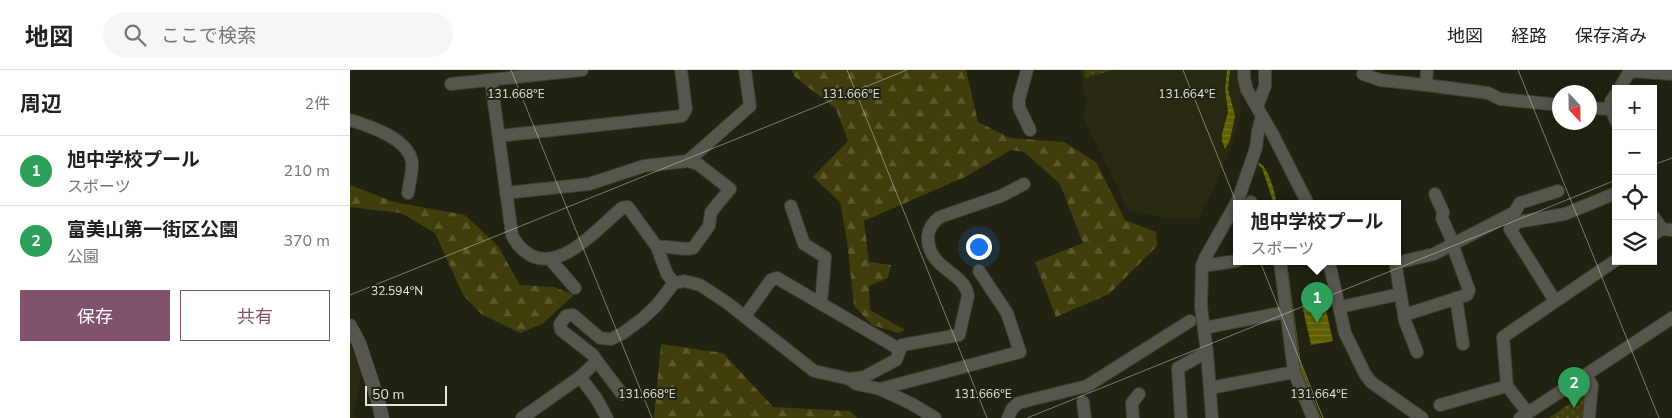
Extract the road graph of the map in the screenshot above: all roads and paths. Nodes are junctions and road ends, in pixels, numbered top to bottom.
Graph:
1 (582, 70) edge
2 (681, 70) edge
3 (746, 70) edge
4 (1027, 70) edge
5 (1244, 70) edge
6 (1265, 70) edge
7 (1427, 70) edge
8 (1630, 70) edge
9 (1363, 74) dead end
10 (1672, 74) edge
11 (492, 80) junction
12 (451, 84) dead end
13 (1426, 85) junction
14 (1621, 85) edge
15 (1552, 104) edge
16 (1597, 110) edge
17 (1259, 112) junction
18 (1612, 115) edge
19 (350, 120) edge
20 (1030, 130) dead end
21 (499, 136) junction
22 (688, 161) junction
23 (412, 164) junction
24 (402, 178) dead end
25 (1024, 184) dead end
26 (1558, 191) dead end
27 (408, 192) dead end
28 (506, 193) junction
29 (1435, 194) dead end
30 (1612, 196) edge
31 (1238, 200) edge
32 (1306, 200) edge
33 (791, 206) dead end
34 (1233, 209) edge
35 (1655, 220) edge
36 (1662, 231) edge
37 (1453, 244) junction
38 (657, 247) junction
39 (550, 259) junction
40 (1233, 262) edge
41 (1401, 262) edge
42 (1612, 263) edge
43 (1280, 265) edge
44 (1330, 265) edge
45 (1397, 265) edge
46 (1202, 266) junction
47 (980, 271) dead end
48 (674, 283) junction
49 (575, 288) dead end
50 (1400, 294) junction
51 (1456, 298) junction
52 (1555, 301) junction
53 (821, 304) junction
54 (1340, 307) junction
55 (1286, 312) junction
56 (1404, 315) junction
57 (745, 316) junction
58 (1672, 318) edge
59 (1190, 322) dead end
60 (350, 326) edge
61 (1204, 328) junction
62 (1463, 344) dead end
63 (899, 349) junction
64 (1207, 352) junction
65 (1417, 352) dead end
66 (597, 361) junction
67 (1294, 372) junction
68 (1586, 375) junction
69 (580, 377) junction
70 (850, 379) junction
71 (1507, 386) junction
72 (1210, 388) junction
73 (880, 389) junction
74 (622, 394) dead end
75 (1139, 394) dead end
76 (1083, 402) dead end
77 (1440, 405) dead end
78 (540, 413) edge
79 (1524, 415) edge
80 (382, 418) edge
81 (522, 418) edge
82 (607, 418) edge
83 (936, 418) edge
84 (1008, 418) edge
85 (1085, 418) edge
86 (1133, 418) edge
87 (1181, 418) edge
88 (1212, 418) edge
89 (1313, 418) edge
90 (1422, 418) edge
91 (1589, 418) edge

1 - 11 street
2 - 21 street
3 - 22 street
4 - 20 street
5 - 17 street
6 - 17 street
7 - 13 street
8 - 10 street
8 - 14 street
9 - 13 street
11 - 12 street
11 - 21 street
13 - 15 street
16 - 18 street
17 - 31 street
17 - 32 street
19 - 23 street
21 - 28 street
22 - 28 street
22 - 38 street
23 - 24 street
23 - 27 street
25 - 63 street
26 - 37 street
28 - 39 street
29 - 37 street
30 - 52 street
33 - 53 street
34 - 46 street
35 - 36 street
37 - 41 street
37 - 51 street
38 - 39 street
38 - 48 street
39 - 49 street
40 - 46 street
42 - 52 street
43 - 55 street
44 - 54 street
45 - 50 street
46 - 61 street
47 - 73 street
48 - 57 street
48 - 66 street
50 - 54 street
50 - 56 street
51 - 56 street
51 - 62 street
52 - 71 street
53 - 57 street
53 - 63 street
54 - 90 street
55 - 61 street
55 - 67 street
56 - 65 street
57 - 70 street
58 - 68 street
59 - 84 street
60 - 80 street
61 - 64 street
63 - 70 street
64 - 72 street
64 - 87 street
66 - 69 street
66 - 74 street
67 - 72 street
67 - 89 street
68 - 79 street
68 - 91 street
69 - 78 street
69 - 82 street
70 - 73 street
71 - 77 street
71 - 79 street
72 - 88 street
73 - 83 street
75 - 86 street
76 - 85 street
78 - 81 street

